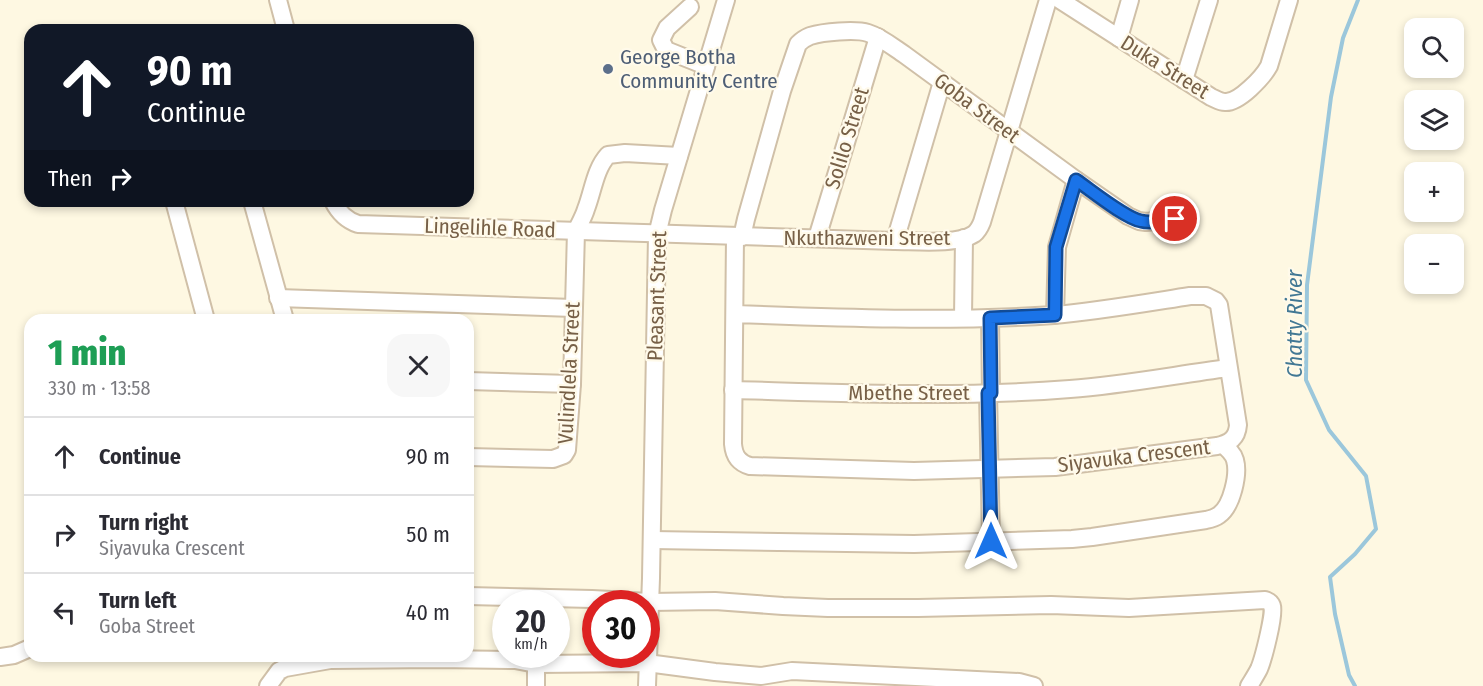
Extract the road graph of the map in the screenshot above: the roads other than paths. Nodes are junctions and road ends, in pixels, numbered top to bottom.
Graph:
1 (278, 0) edge
2 (726, 0) edge
3 (1048, 0) edge
4 (1060, 0) edge
5 (1130, 0) edge
6 (1209, 0) edge
7 (1289, 0) edge
8 (690, 7) dead end
9 (285, 24) edge
10 (878, 38) junction
11 (1119, 38) junction
12 (706, 66) junction
13 (1185, 80) junction
14 (942, 82) junction
15 (1008, 132) junction
16 (679, 156) junction
17 (1076, 180) junction
18 (176, 207) edge
19 (254, 207) edge
20 (337, 207) edge
21 (1175, 219) dead end
22 (576, 231) junction
23 (657, 235) junction
24 (739, 237) junction
25 (817, 238) junction
26 (964, 238) junction
27 (895, 242) junction
28 (278, 298) junction
29 (573, 308) junction
30 (204, 314) edge
31 (283, 314) edge
32 (735, 314) junction
33 (1055, 315) junction
34 (963, 318) junction
35 (990, 318) junction
36 (1228, 368) junction
37 (474, 381) edge
38 (572, 384) junction
39 (733, 390) junction
40 (989, 393) junction
41 (1222, 445) junction
42 (474, 457) edge
43 (990, 468) junction
44 (652, 540) junction
45 (991, 541) junction
46 (650, 590) edge
47 (474, 596) edge
48 (582, 599) edge
49 (660, 602) edge
50 (24, 651) edge
51 (0, 657) edge
52 (474, 659) edge
53 (492, 659) edge
54 (316, 662) edge
55 (660, 665) edge
56 (536, 668) edge
57 (647, 668) edge
58 (761, 681) edge
59 (268, 686) edge
60 (536, 686) edge
61 (647, 686) edge
62 (1034, 686) edge
63 (1249, 686) edge

1 - 9 street
2 - 12 street, Pleasant Street
3 - 15 street, Nkuthazweni Street
4 - 11 street, Duka Street
5 - 11 street
6 - 13 street
7 - 13 street, Duka Street
8 - 12 street
10 - 14 street, Goba Street
10 - 24 street, Siyavuka Crescent
10 - 25 street, Solilo Street
11 - 13 street, Duka Street
12 - 16 street, Pleasant Street
14 - 15 street, Goba Street
14 - 27 street
15 - 17 street, Goba Street
15 - 26 street, Nkuthazweni Street
16 - 22 street
16 - 23 street, Pleasant Street
17 - 21 street, Goba Street
17 - 33 street
18 - 30 street
19 - 28 street
20 - 22 street, Lingelihle Road
22 - 23 street, Lingelihle Road
22 - 29 street, Vulindlela Street
23 - 24 street, Nkuthazweni Street
23 - 44 street, Pleasant Street
24 - 25 street, Nkuthazweni Street
24 - 32 street, Siyavuka Crescent
25 - 27 street, Nkuthazweni Street
26 - 27 street, Nkuthazweni Street
26 - 34 street
28 - 29 street
28 - 31 street
29 - 38 street, Vulindlela Street
32 - 34 street, Siyavuka Crescent
32 - 39 street, Siyavuka Crescent
33 - 35 street, Siyavuka Crescent
33 - 36 street, Siyavuka Crescent
34 - 35 street, Siyavuka Crescent
35 - 40 street
36 - 40 street, Mbethe Street
36 - 41 street, Siyavuka Crescent
37 - 38 street
38 - 42 street, Vulindlela Street
39 - 40 street, Mbethe Street
39 - 43 street, Siyavuka Crescent
40 - 43 street
41 - 43 street, Siyavuka Crescent
41 - 45 street
43 - 45 street
44 - 45 street
44 - 46 street, Pleasant Street
47 - 48 street
49 - 63 street
50 - 51 street
52 - 53 street
54 - 59 street
55 - 58 street
56 - 60 street
57 - 61 street, Pleasant Street
58 - 62 street

